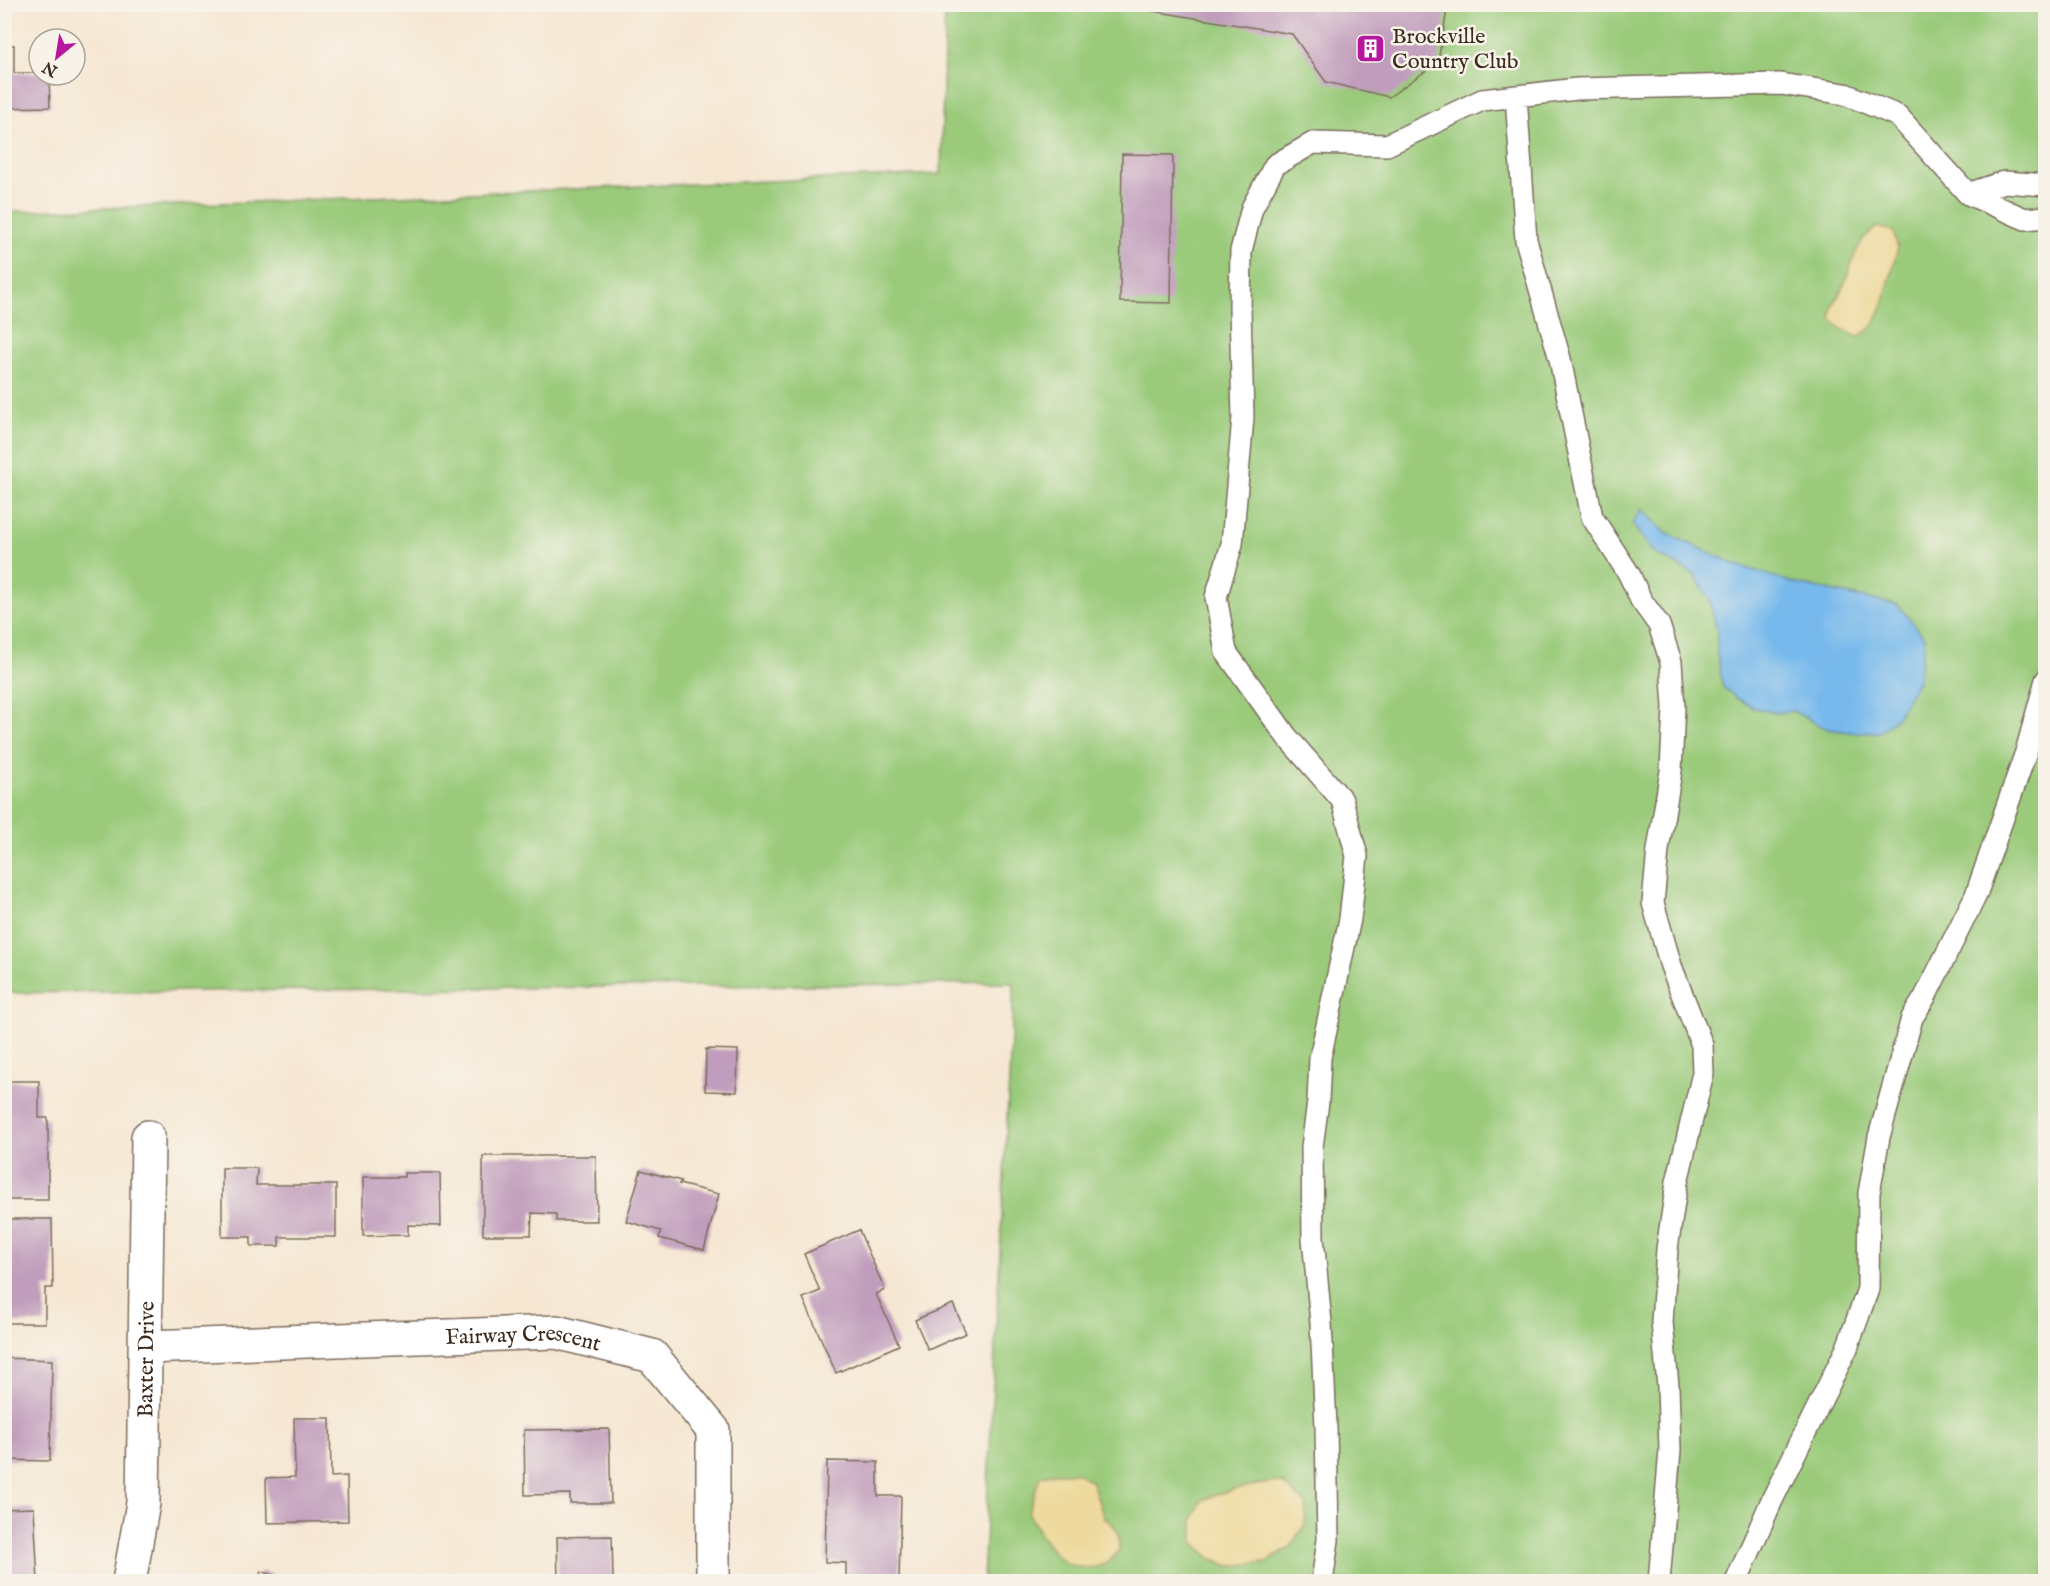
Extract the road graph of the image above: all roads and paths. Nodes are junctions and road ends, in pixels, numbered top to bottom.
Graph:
1 (1516, 96) junction
2 (2046, 185) edge
3 (1968, 194) junction
4 (2046, 217) edge
5 (2046, 680) edge
6 (148, 1137) dead end
7 (146, 1347) junction
8 (129, 1581) edge
9 (713, 1581) edge
10 (1322, 1581) edge
11 (1659, 1581) edge
12 (1736, 1581) edge

1 - 3 lane
1 - 10 lane
1 - 11 lane
2 - 3 lane
3 - 4 lane
5 - 12 lane
6 - 7 street, Baxter Drive
7 - 8 street, Baxter Drive
7 - 9 street, Fairway Crescent

